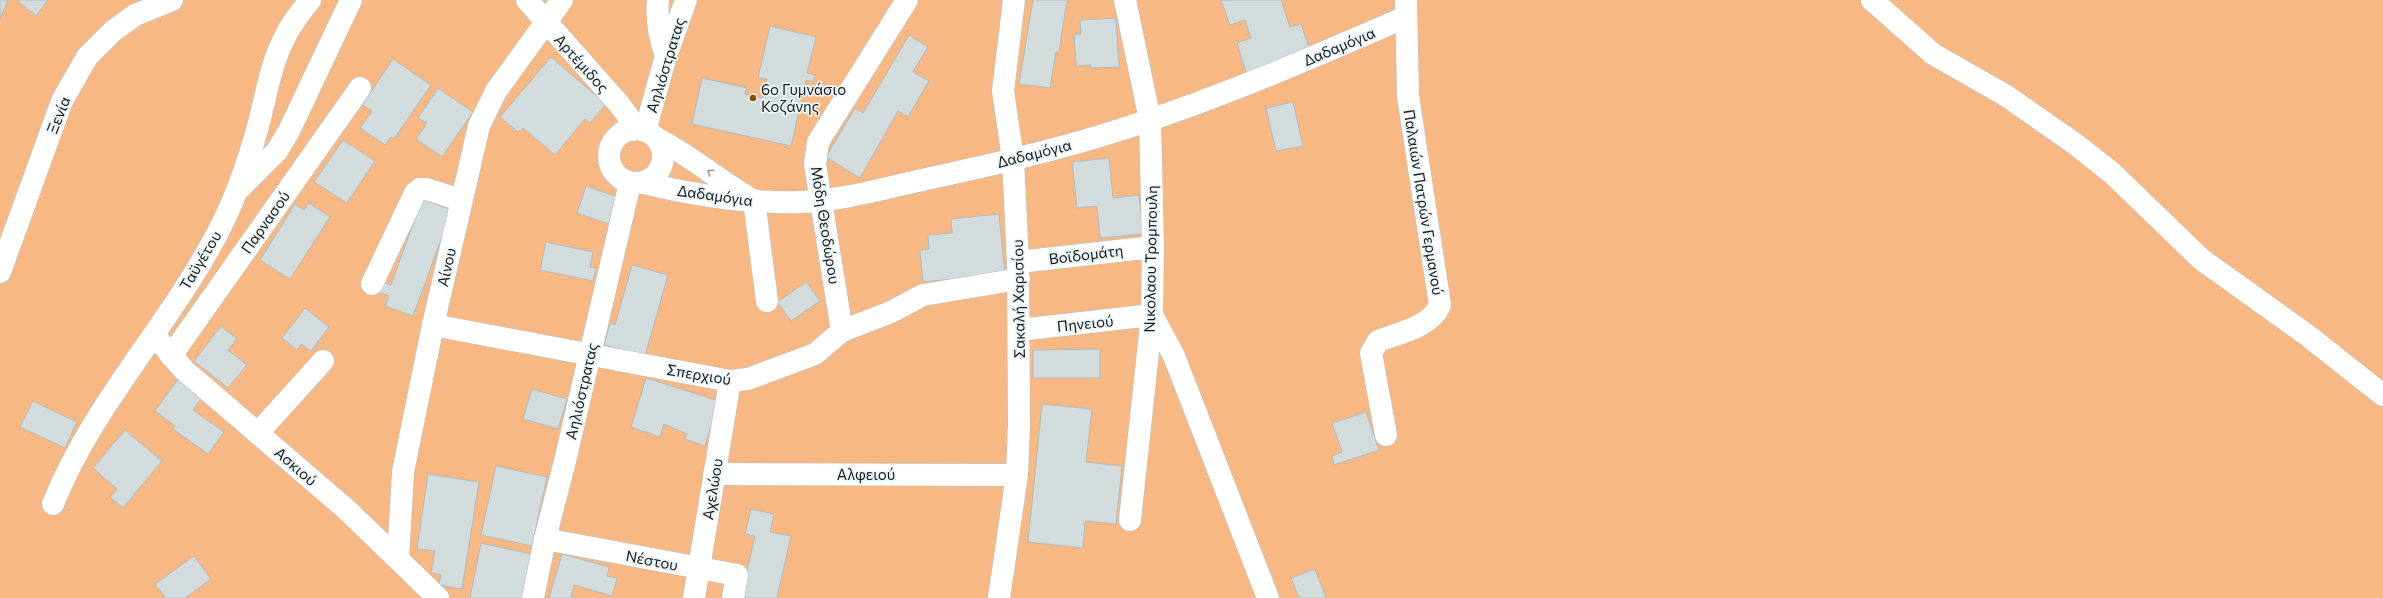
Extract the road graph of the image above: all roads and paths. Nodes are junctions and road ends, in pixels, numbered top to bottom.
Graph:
1 (172, 0) edge
2 (310, 0) edge
3 (351, 0) edge
4 (527, 0) edge
5 (562, 0) edge
6 (658, 0) edge
7 (686, 0) edge
8 (906, 0) edge
9 (1125, 0) edge
10 (1872, 0) edge
11 (1009, 3) edge
12 (1406, 9) edge
13 (545, 23) junction
14 (666, 56) junction
15 (360, 88) dead end
16 (1150, 120) junction
17 (645, 133) junction
18 (1012, 159) junction
19 (637, 183) junction
20 (239, 189) junction
21 (462, 200) junction
22 (754, 200) junction
23 (821, 200) junction
24 (216, 235) junction
25 (1153, 247) junction
26 (242, 256) junction
27 (1018, 271) junction
28 (0, 272) edge
29 (372, 284) dead end
30 (767, 301) dead end
31 (1152, 315) junction
32 (433, 324) junction
33 (1019, 330) junction
34 (842, 331) junction
35 (154, 335) junction
36 (590, 354) junction
37 (171, 356) junction
38 (323, 360) dead end
39 (730, 381) junction
40 (2383, 395) edge
41 (258, 433) junction
42 (1386, 435) dead end
43 (714, 474) junction
44 (1017, 475) junction
45 (53, 504) dead end
46 (1130, 520) dead end
47 (545, 539) junction
48 (398, 559) junction
49 (699, 568) junction
50 (438, 598) edge
51 (533, 598) edge
52 (694, 598) edge
53 (733, 598) edge
54 (999, 598) edge
55 (1268, 598) edge

1 - 28 street, Ξενία
2 - 20 street, Ταϋγέτου
3 - 20 street
4 - 13 street, Αρτέμιδος
5 - 13 street, Αίνου
6 - 14 street
7 - 14 street, Αηλιόστρατας
8 - 23 street, Μόδη Θεοδώρου
9 - 16 street, Νικολαου Τρομπουλη
10 - 40 street
11 - 18 street, Σακαλή Χαρισίου
12 - 16 street, Δαδαμόγια
12 - 42 street, Παλαιών Πατρών Γερμανού
13 - 17 street, Αρτέμιδος
13 - 21 street, Αίνου
14 - 17 street, Αηλιόστρατας
15 - 26 street, Παρνασού
16 - 18 street, Δαδαμόγια
16 - 25 street, Νικολαου Τρομπουλη
17 - 19 street
17 - 19 street, Αηλιόστρατας
22 -> 17 street
18 - 23 street, Δαδαμόγια
18 - 27 street, Σακαλή Χαρισίου
19 - 22 street, Δαδαμόγια
19 - 36 street, Αηλιόστρατας
20 - 24 street, Ταϋγέτου
21 - 29 street
21 - 32 street, Αίνου
22 - 23 street, Δαδαμόγια
22 - 30 street
23 - 34 street, Μόδη Θεοδώρου
24 - 26 street
24 - 35 street, Ταϋγέτου
25 - 27 street, Βοϊδομάτη
25 - 31 street, Νικολαου Τρομπουλη
26 - 37 street, Παρνασού
27 - 33 street, Σακαλή Χαρισίου
27 - 34 street, Σπερχιού
31 - 33 street, Πηνειού
31 - 46 street, Νικολαου Τρομπουλη
31 - 55 street
32 - 36 street, Σπερχιού
32 - 48 street, Αίνου
33 - 44 street, Σακαλή Χαρισίου
34 - 39 street, Σπερχιού
35 - 37 street, Ασκιού
35 - 45 street, Ταϋγέτου
36 - 39 street, Σπερχιού
36 - 47 street, Αηλιόστρατας
37 - 41 street, Ασκιού
38 - 41 street
39 - 43 street, Αχελώου
41 - 48 street, Ασκιού
43 - 44 street, Αλφειού
43 - 49 street, Αχελώου
44 - 54 street, Σακαλή Χαρισίου
47 - 49 street, Νέστου
47 - 51 street, Αηλιόστρατας
48 - 50 street, Ασκιού
49 - 52 street, Αχελώου
49 - 53 street, Νέστου

